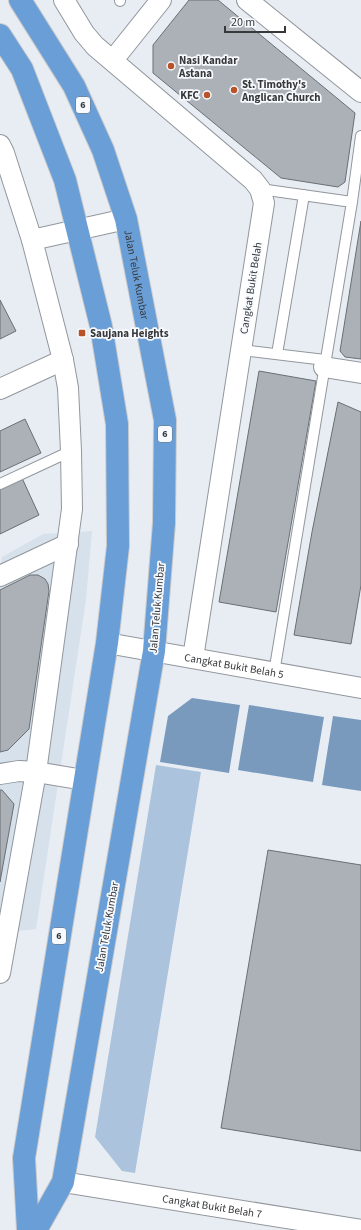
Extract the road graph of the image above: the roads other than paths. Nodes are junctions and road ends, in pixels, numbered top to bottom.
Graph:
1 (20, 0) edge
2 (64, 0) edge
3 (161, 0) edge
4 (247, 0) edge
5 (0, 35) edge
6 (114, 60) junction
7 (361, 92) edge
8 (361, 136) edge
9 (0, 145) edge
10 (260, 189) junction
11 (304, 195) junction
12 (352, 202) junction
13 (126, 219) junction
14 (78, 230) junction
15 (32, 240) junction
16 (242, 350) junction
17 (277, 354) junction
18 (63, 360) junction
19 (325, 364) junction
20 (361, 373) edge
21 (0, 389) edge
22 (72, 451) junction
23 (0, 484) edge
24 (68, 544) junction
25 (0, 576) edge
26 (106, 643) junction
27 (154, 651) junction
28 (193, 658) junction
29 (274, 673) junction
30 (361, 688) edge
31 (36, 772) junction
32 (0, 774) edge
33 (84, 780) junction
34 (5, 923) edge
35 (0, 973) edge
36 (63, 1182) junction
37 (28, 1230) edge
38 (36, 1230) edge
39 (361, 1230) edge

1 - 13 highway, Jalan Teluk Kumbar / 6
2 - 6 street
3 - 6 street
4 - 7 street
5 - 14 highway, 6
6 - 10 street
8 - 12 lane
9 - 15 street
10 - 11 lane
10 - 16 street, Cangkat Bukit Belah
11 - 12 lane
11 - 17 lane
12 - 19 lane
13 - 14 street
13 - 27 highway, Jalan Teluk Kumbar / 6
14 - 15 street
14 - 26 highway, 6
15 - 18 street
16 - 17 lane
16 - 28 street, Cangkat Bukit Belah
17 - 19 lane
18 - 21 street
18 - 22 street
19 - 20 street
19 - 29 lane
22 - 23 lane
22 - 24 street
24 - 25 street
24 - 31 street
26 - 27 street, Cangkat Bukit Belah 5
26 - 33 highway, 6
27 - 28 street, Cangkat Bukit Belah 5
27 - 36 highway, Jalan Teluk Kumbar / 6
28 - 29 street, Cangkat Bukit Belah 5
29 - 30 street, Cangkat Bukit Belah 5
31 - 32 street
31 - 33 street
31 - 34 street
33 - 37 highway, 6
34 - 35 street
36 - 38 highway, Jalan Teluk Kumbar / 6
36 - 39 street, Cangkat Bukit Belah 7

